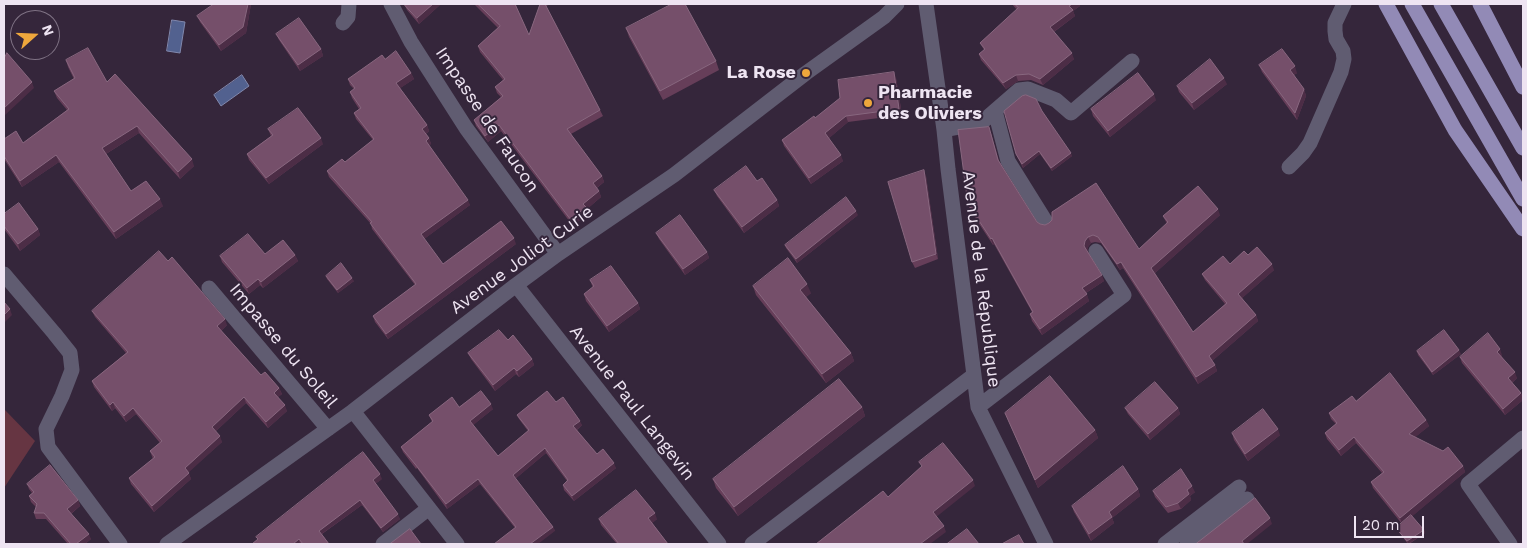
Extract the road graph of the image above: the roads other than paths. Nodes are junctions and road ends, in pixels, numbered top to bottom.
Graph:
1 (349, 4) edge
2 (391, 4) edge
3 (897, 4) edge
4 (926, 4) edge
5 (1344, 4) edge
6 (1386, 4) edge
7 (1412, 4) edge
8 (1441, 4) edge
9 (1480, 4) edge
10 (343, 23) dead end
11 (1132, 62) dead end
12 (1523, 87) edge
13 (995, 111) junction
14 (944, 130) junction
15 (1523, 148) edge
16 (1289, 168) dead end
17 (1523, 199) edge
18 (1046, 222) edge
19 (1523, 229) edge
20 (1096, 251) dead end
21 (558, 254) junction
22 (4, 274) edge
23 (516, 285) junction
24 (209, 288) dead end
25 (974, 375) junction
26 (978, 407) junction
27 (353, 412) junction
28 (328, 429) junction
29 (1523, 438) edge
30 (429, 508) junction
31 (120, 544) edge
32 (167, 544) edge
33 (383, 544) edge
34 (457, 544) edge
35 (718, 544) edge
36 (752, 544) edge
37 (1046, 544) edge
38 (1164, 544) edge
39 (1187, 544) edge
40 (1510, 544) edge

1 - 10 street
2 - 21 street, Impasse de Faucon
3 - 21 street, Avenue Joliot Curie
4 - 14 street, Avenue de la République
5 - 16 street
6 - 19 main road
7 - 17 main road
8 - 15 main road
9 - 12 main road
11 - 13 street
13 - 14 street
13 - 18 street
14 - 25 street, Avenue de la République
20 - 26 street
21 - 23 street, Avenue Joliot Curie
22 - 31 street
23 - 27 street, Avenue Joliot Curie
23 - 35 street, Avenue Paul Langevin
24 - 28 street, Impasse du Soleil
25 - 26 street, Avenue de la République
25 - 36 street
26 - 37 street, Avenue de la République
27 - 28 street, Avenue Joliot Curie
27 - 30 street
28 - 32 street, Avenue Joliot Curie
29 - 40 street
30 - 33 street
30 - 34 street
38 - 39 street

